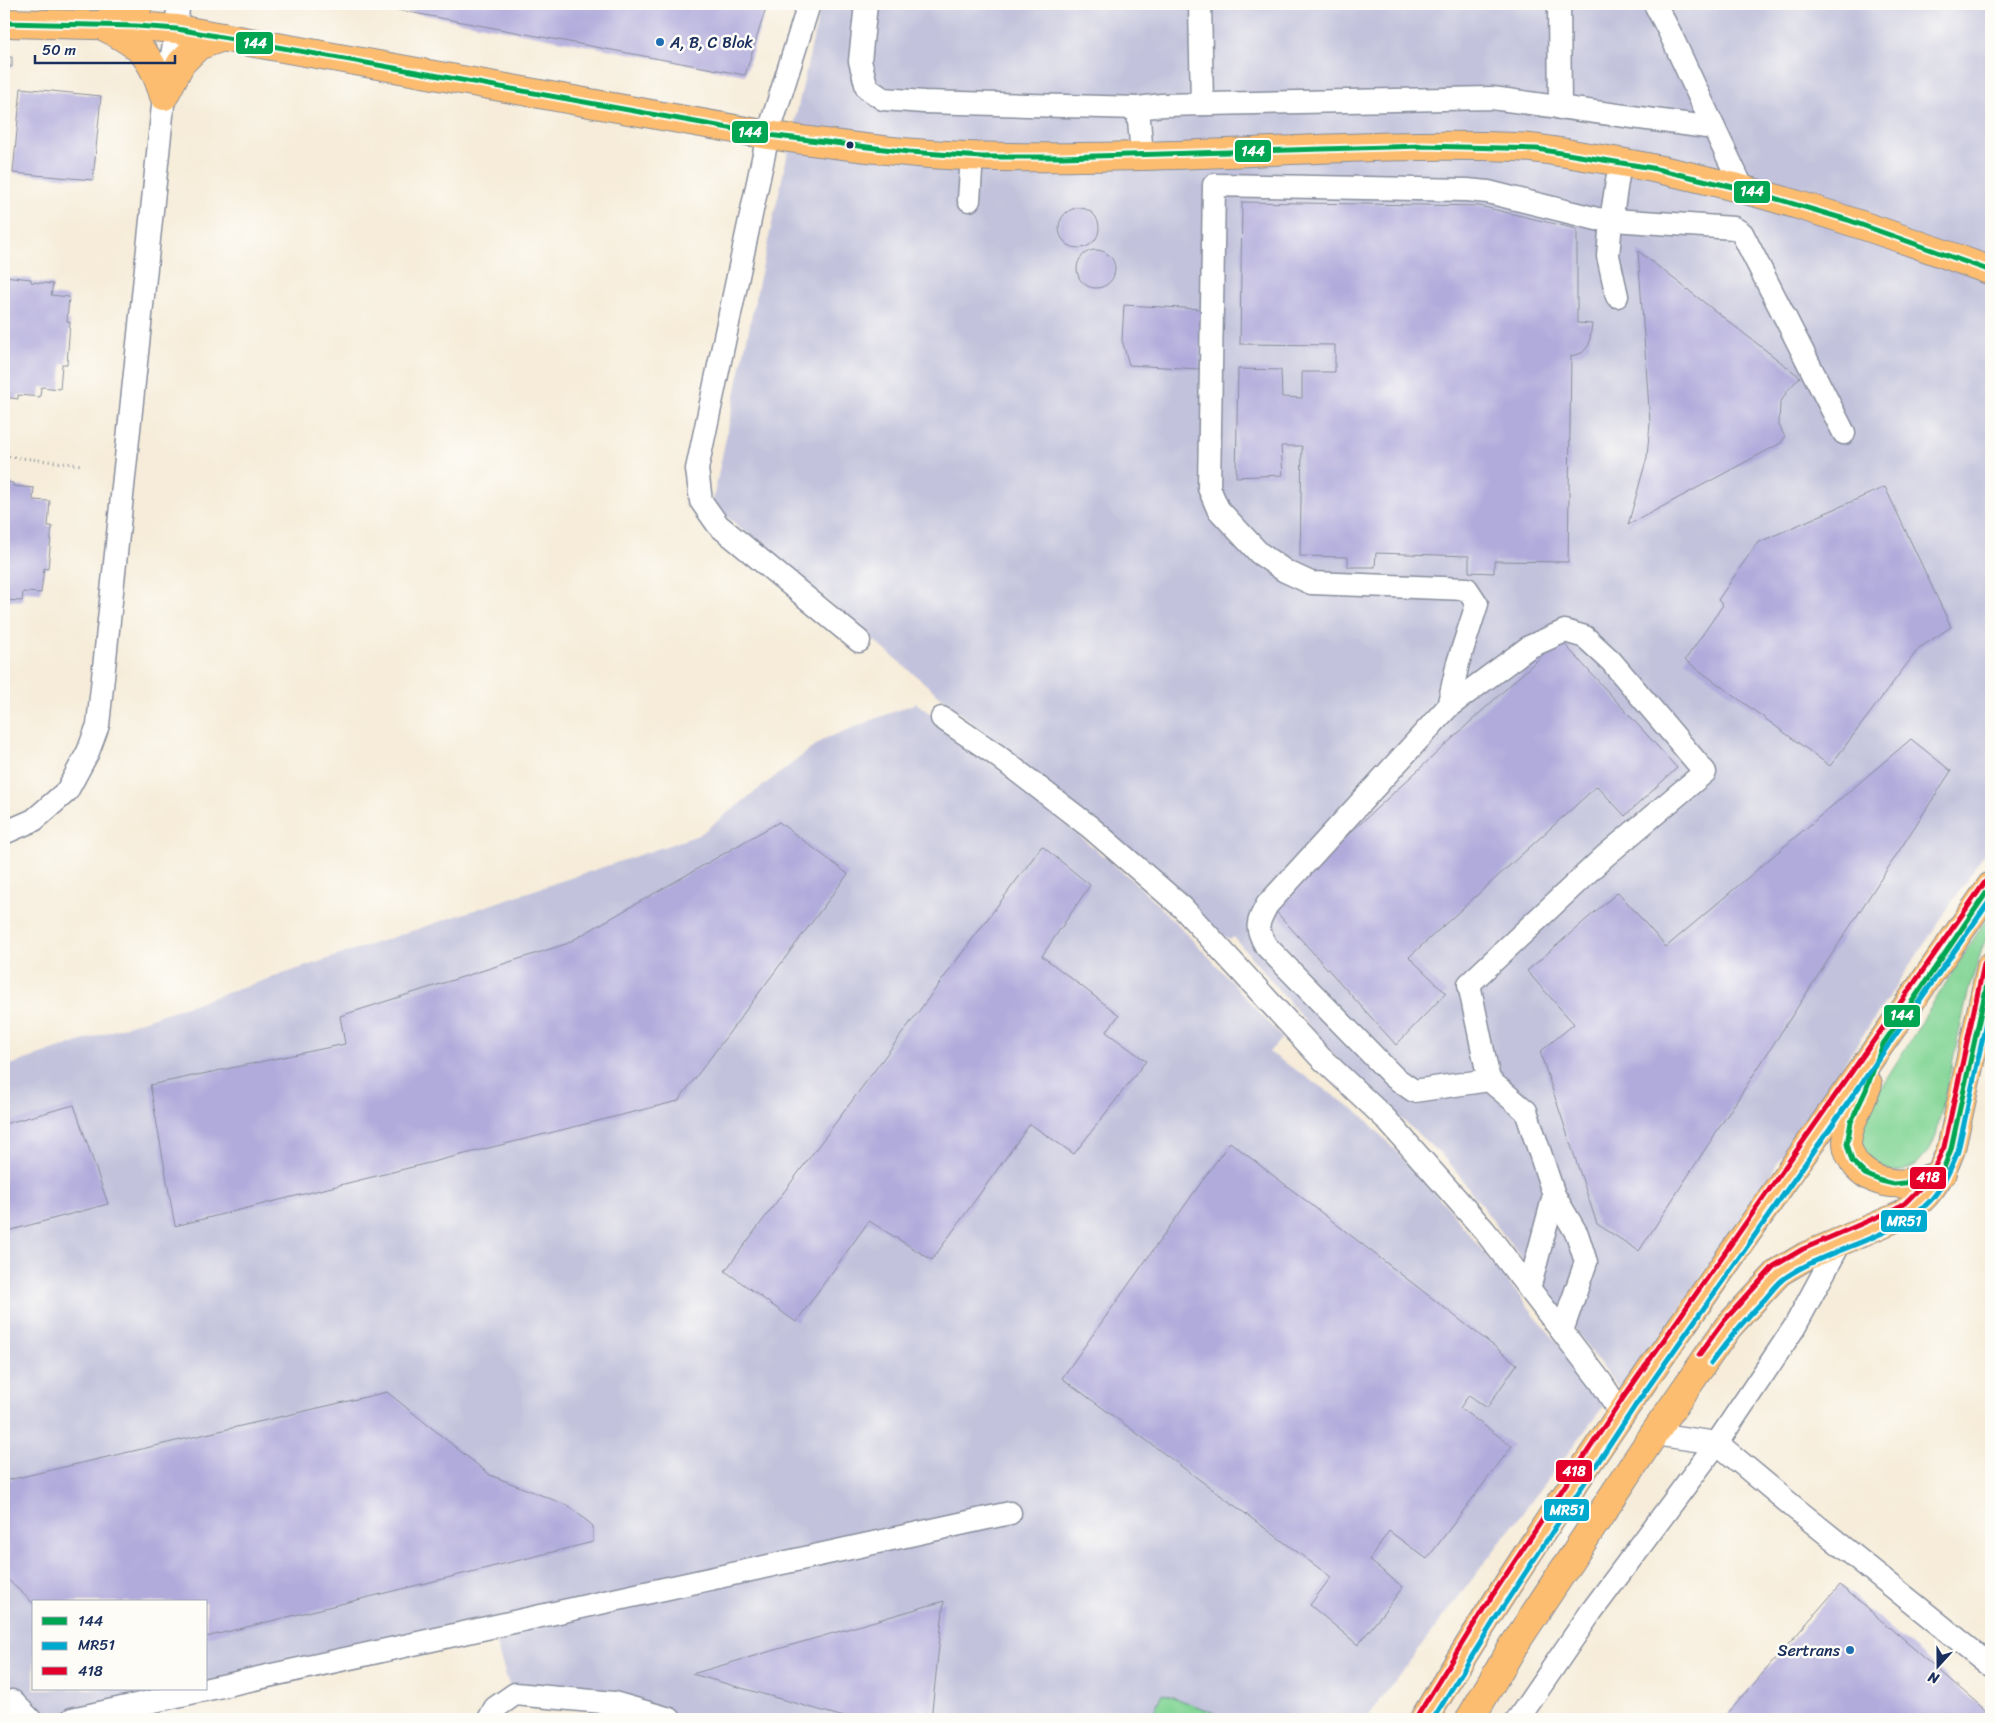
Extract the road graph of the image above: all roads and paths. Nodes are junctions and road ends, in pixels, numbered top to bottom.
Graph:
1 (139, 4) edge
2 (810, 4) edge
3 (866, 4) edge
4 (1200, 4) edge
5 (1559, 4) edge
6 (1654, 4) edge
7 (178, 17) edge
8 (4, 23) edge
9 (101, 25) junction
10 (223, 37) junction
11 (164, 96) junction
12 (1202, 104) junction
13 (1138, 108) junction
14 (1560, 108) junction
15 (1714, 128) junction
16 (768, 135) junction
17 (972, 156) junction
18 (1142, 156) junction
19 (1620, 162) junction
20 (1743, 189) junction
21 (969, 200) dead end
22 (1611, 221) junction
23 (1991, 271) edge
24 (1616, 296) dead end
25 (1844, 433) dead end
26 (4, 456) edge
27 (82, 465) dead end
28 (859, 641) dead end
29 (1448, 707) junction
30 (942, 718) dead end
31 (4, 833) edge
32 (1991, 886) edge
33 (1991, 966) edge
34 (1882, 1044) junction
35 (1489, 1080) junction
36 (1942, 1173) junction
37 (1554, 1195) junction
38 (1841, 1241) junction
39 (1529, 1290) junction
40 (1562, 1331) junction
41 (1621, 1413) junction
42 (1654, 1434) junction
43 (1718, 1443) junction
44 (1010, 1514) dead end
45 (1991, 1666) edge
46 (208, 1689) edge
47 (205, 1690) edge
48 (6, 1700) edge
49 (613, 1711) edge
50 (30, 1719) edge
51 (72, 1719) edge
52 (489, 1719) edge
53 (670, 1719) edge
54 (1424, 1719) edge
55 (1470, 1719) edge
56 (1518, 1719) edge

1 - 9 main road
2 - 16 street
3 - 13 street
4 - 12 street
5 - 14 street
6 - 15 street
7 - 9 main road
7 - 10 main road
7 - 11 street
8 - 9 main road
9 - 11 main road
10 - 11 main road
10 - 16 main road
11 - 31 street
12 - 13 street
12 - 14 street
13 - 18 street
14 - 15 street
15 - 20 street
16 - 17 main road
16 - 28 street
17 - 18 main road
17 - 21 street
18 - 19 main road
19 - 20 main road
19 - 22 street
20 - 23 main road
22 - 24 street
22 - 25 street
22 - 29 street
26 - 27 path
29 - 35 street
29 - 35 street
30 - 39 street
32 - 34 main road
33 - 36 main road
34 - 36 main road
34 - 41 main road
35 - 37 street
36 - 38 main road
37 - 39 street
37 - 40 street
38 - 42 main road
38 - 43 street
39 - 40 street
40 - 41 street
41 - 42 main road
41 - 54 main road
42 - 43 street
42 - 55 main road
43 - 45 street
43 - 56 street
44 - 46 street
47 - 51 street
48 - 50 street
49 - 52 street
49 - 53 street

